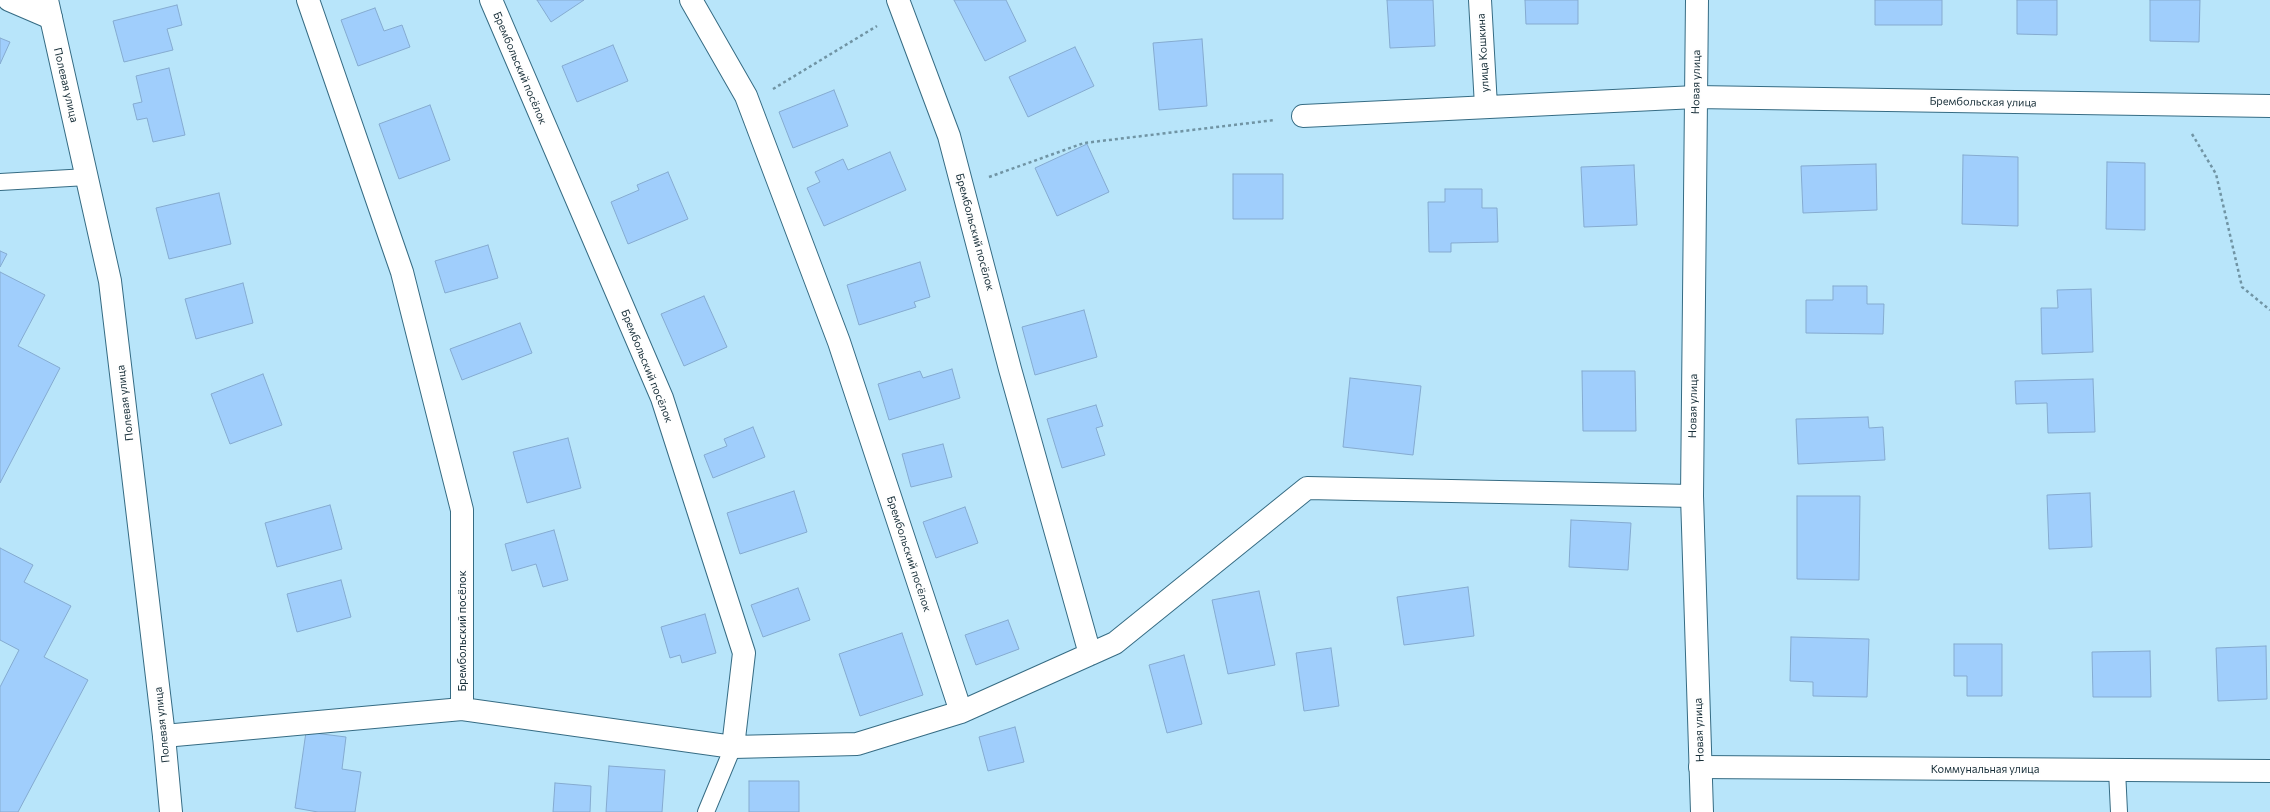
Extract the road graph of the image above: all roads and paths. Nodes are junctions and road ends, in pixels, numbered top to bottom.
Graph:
1 (9, 0) edge
2 (308, 0) edge
3 (491, 0) edge
4 (691, 0) edge
5 (1480, 0) edge
6 (1697, 0) edge
7 (901, 5) edge
8 (49, 9) edge
9 (1696, 97) junction
10 (749, 104) junction
11 (2159, 104) junction
12 (1486, 106) junction
13 (2270, 106) edge
14 (1303, 116) joint
15 (88, 177) junction
16 (0, 182) edge
17 (963, 186) junction
18 (2270, 310) edge
19 (1692, 496) junction
20 (1090, 654) junction
21 (462, 708) junction
22 (961, 712) junction
23 (164, 736) junction
24 (733, 747) junction
25 (1700, 767) junction
26 (2117, 770) junction
27 (2270, 771) edge
28 (170, 812) edge
29 (706, 812) edge
30 (1702, 812) edge
31 (2120, 812) edge

1 - 8 street
2 - 21 street, Брембольский посёлок
3 - 24 street, Брембольский посёлок
4 - 10 street, Брембольский посёлок
5 - 12 street, улица Кошкина
6 - 9 street, Новая улица
7 - 10 path
7 - 17 street, Брембольский посёлок
8 - 15 street, Полевая улица
9 - 11 street, Брембольская улица
9 - 12 street, Брембольская улица
9 - 19 street, Новая улица
10 - 22 street, Брембольский посёлок
11 - 13 street, Брембольская улица
11 - 18 path
12 - 14 street, Брембольская улица
14 - 17 path
15 - 16 lane
15 - 23 street, Полевая улица
17 - 20 street, Брембольский посёлок
19 - 20 street
19 - 25 street, Новая улица
20 - 22 street
21 - 23 street
21 - 24 street
22 - 24 street
23 - 28 street, Полевая улица
24 - 29 lane
25 - 26 street, Коммунальная улица
25 - 30 street, Новая улица
26 - 27 street, Коммунальная улица
26 - 31 lane

